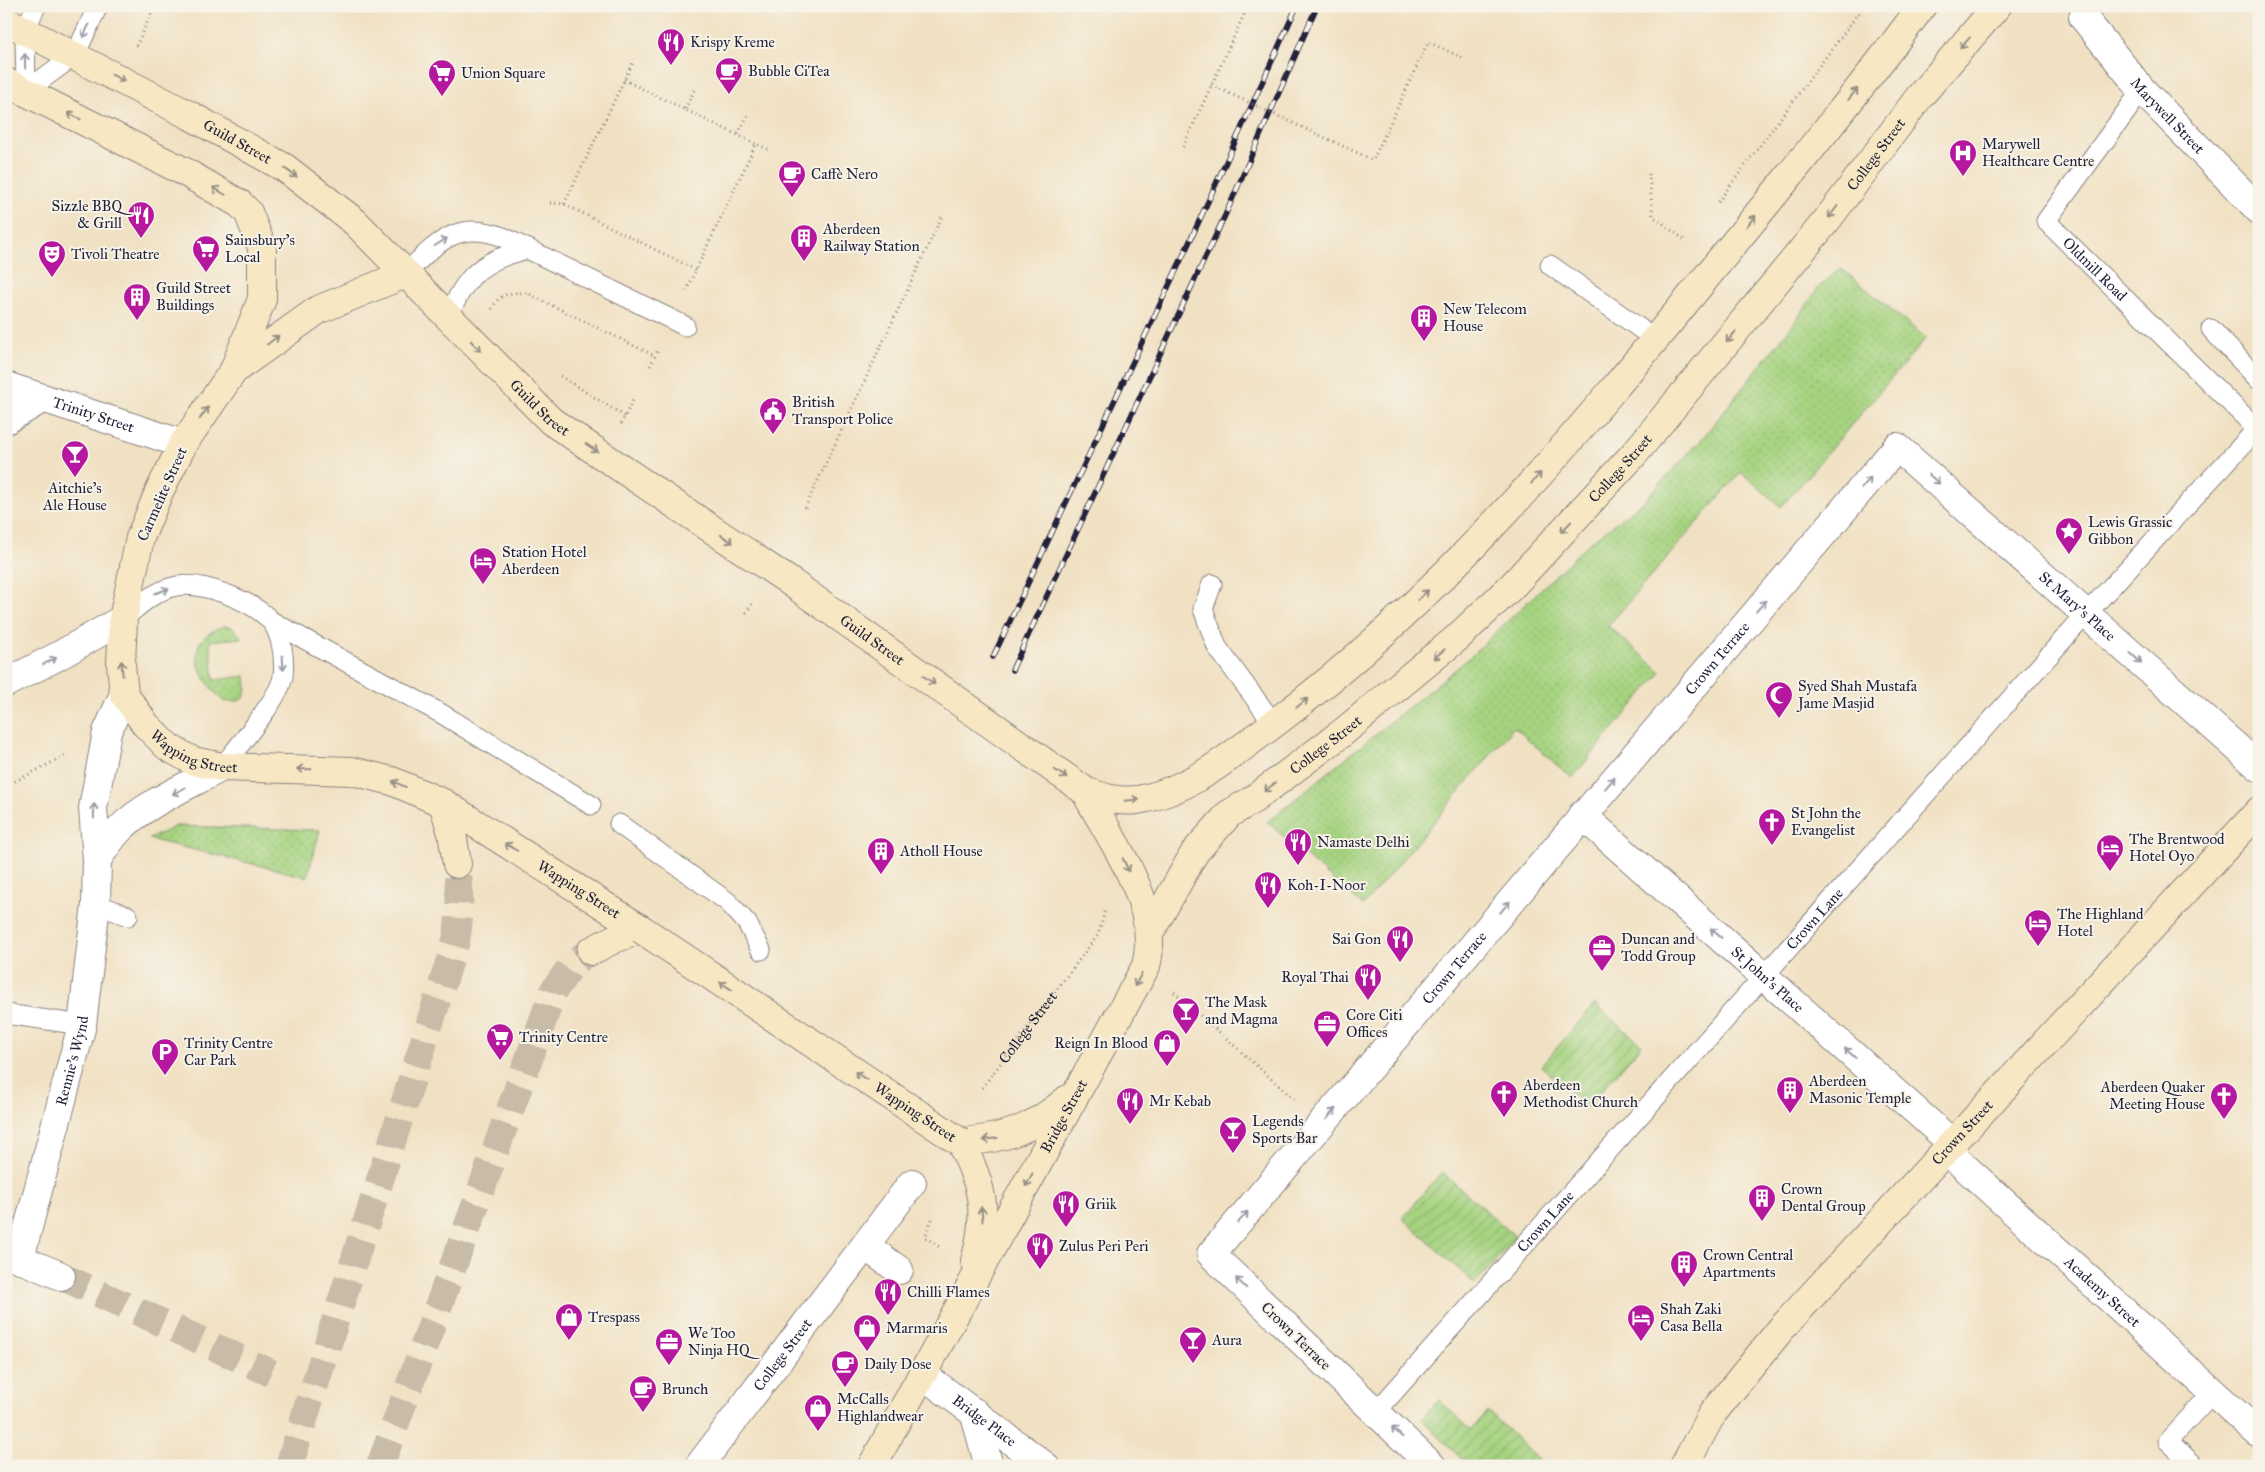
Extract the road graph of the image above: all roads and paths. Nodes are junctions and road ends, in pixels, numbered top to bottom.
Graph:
1 (36, 6) edge
2 (98, 6) edge
3 (155, 6) edge
4 (1248, 6) edge
5 (1864, 6) edge
6 (1922, 6) edge
7 (1997, 6) edge
8 (2083, 17) dead end
9 (16, 26) edge
10 (75, 56) junction
11 (1463, 58) dead end
12 (634, 60) dead end
13 (120, 79) junction
14 (624, 80) junction
15 (1211, 85) junction
16 (16, 86) edge
17 (695, 89) dead end
18 (2142, 90) junction
19 (685, 109) junction
20 (748, 115) dead end
21 (738, 134) junction
22 (756, 144) junction
23 (1183, 147) dead end
24 (768, 149) dead end
25 (1649, 174) dead end
26 (2255, 198) edge
27 (550, 203) dead end
28 (1717, 203) dead end
29 (564, 204) junction
30 (943, 214) dead end
31 (1693, 235) dead end
32 (529, 249) junction
33 (1550, 265) dead end
34 (696, 270) junction
35 (405, 274) junction
36 (684, 294) dead end
37 (490, 312) dead end
38 (448, 318) junction
39 (685, 326) dead end
40 (2210, 330) dead end
41 (1655, 339) junction
42 (658, 350) dead end
43 (655, 356) junction
44 (650, 366) dead end
45 (234, 370) junction
46 (554, 372) dead end
47 (2258, 378) edge
48 (6, 386) edge
49 (634, 398) dead end
50 (42, 399) junction
51 (6, 420) edge
52 (2258, 430) edge
53 (183, 444) junction
54 (1897, 447) joint
55 (805, 508) dead end
56 (1212, 584) dead end
57 (2086, 614) junction
58 (123, 619) junction
59 (270, 621) junction
60 (6, 682) edge
61 (124, 694) junction
62 (1274, 724) junction
63 (68, 754) dead end
64 (222, 767) junction
65 (2259, 767) edge
66 (6, 786) edge
67 (1085, 791) junction
68 (442, 804) junction
69 (591, 805) dead end
70 (2259, 811) edge
71 (1582, 815) junction
72 (619, 824) dead end
73 (1122, 858) junction
74 (97, 860) junction
75 (457, 864) tunnel mouth
76 (1182, 871) joint
77 (96, 904) junction
78 (128, 916) dead end
79 (641, 929) junction
80 (1149, 934) junction
81 (761, 950) dead end
82 (591, 951) tunnel mouth
83 (1146, 966) junction
84 (1765, 976) junction
85 (6, 1014) edge
86 (82, 1025) junction
87 (982, 1088) dead end
88 (1077, 1091) junction
89 (1322, 1124) junction
90 (960, 1142) junction
91 (1949, 1146) junction
92 (912, 1183) joint
93 (866, 1246) junction
94 (13, 1255) edge
95 (973, 1269) junction
96 (899, 1270) dead end
97 (61, 1276) tunnel mouth
98 (966, 1295) junction
99 (922, 1374) junction
100 (2213, 1392) junction
101 (974, 1412) junction
102 (1376, 1412) junction
103 (2259, 1434) edge
104 (700, 1466) edge
105 (872, 1466) edge
106 (989, 1466) edge
107 (1045, 1466) edge
108 (1432, 1466) edge
109 (1684, 1466) edge
110 (2195, 1466) edge

1 - 9 lane
2 -> 10 lane
3 - 13 path
4 - 15 path
5 - 28 path
41 -> 6 main road
7 -> 76 main road, College Street
8 - 18 street, Marywell Street
9 - 10 main road, Guild Street
16 -> 9 lane
10 -> 13 main road, Guild Street
10 - 16 lane
11 - 15 path, bridge
12 - 14 path
13 -> 35 main road, Guild Street
14 - 19 path
14 - 29 path
15 - 23 path
45 -> 16 main road, Carmelite Street
17 - 19 path
18 - 26 street, Marywell Street
18 - 52 lane, Oldmill Road
19 - 21 path
20 - 21 path
21 - 22 path
22 - 24 path
22 - 34 path
25 - 31 path
27 - 29 path
29 - 34 path
30 - 55 path
35 -> 32 lane
32 - 38 lane
32 - 39 lane
33 - 41 lane
34 - 36 path
35 - 38 main road, Guild Street
45 -> 35 main road, Carmelite Street
37 - 43 path
38 -> 67 main road, Guild Street, bridge
40 - 47 lane
62 -> 41 main road
42 - 43 path
43 - 44 path
53 -> 45 main road, Carmelite Street
46 - 49 path
48 - 50 street, Trinity Street
50 - 51 street
50 - 53 street, Trinity Street
52 - 57 lane, Crown Lane
53 - 58 main road, Carmelite Street
54 -> 57 street, St Mary's Place
71 -> 54 street, Crown Terrace
56 - 62 lane
57 -> 65 street, St Mary's Place
57 - 84 lane, Crown Lane
58 -> 59 lane
60 -> 58 street
61 -> 58 main road, Wapping Street
59 -> 64 lane
59 - 69 lane
61 - 64 main road, Wapping Street
74 -> 61 street, Rennie's Wynd
67 -> 62 main road
63 - 66 path
68 -> 64 main road, Wapping Street
64 -> 74 street
67 - 73 main road, Bridge Street
68 - 75 main road
79 -> 68 main road, Wapping Street
70 - 91 main road, Crown Street
84 -> 71 street, St John's Place
89 -> 71 street, Crown Terrace
72 - 81 lane
73 -> 80 main road, Bridge Street
73 - 87 path, College Street
74 - 77 street, Rennie's Wynd
76 - 80 main road, Bridge Street
77 - 78 lane
77 - 86 street, Rennie's Wynd
79 - 82 main road
90 -> 79 main road, Wapping Street, bridge
80 - 83 main road, Bridge Street
83 -> 88 main road, Bridge Street
83 - 89 path
91 -> 84 street, St John's Place
84 - 102 lane, Crown Lane
85 - 86 lane
86 - 94 street, Rennie's Wynd
88 -> 90 main road, Wapping Street
88 -> 98 main road, Bridge Street
102 -> 89 street, Crown Terrace
95 -> 90 main road, Bridge Street
91 - 100 street, Academy Street
91 - 109 main road, Crown Street
92 - 93 street, College Street
92 - 95 path
93 - 96 street
93 - 104 street, College Street
94 - 97 street
95 - 98 main road, Bridge Street
98 - 99 main road, Bridge Street
99 - 101 street, Bridge Place
99 - 105 main road, Bridge Street
100 - 103 street, Academy Street
100 - 110 lane
101 - 106 street
101 - 107 street, Bridge Place
108 -> 102 street, Crown Terrace

